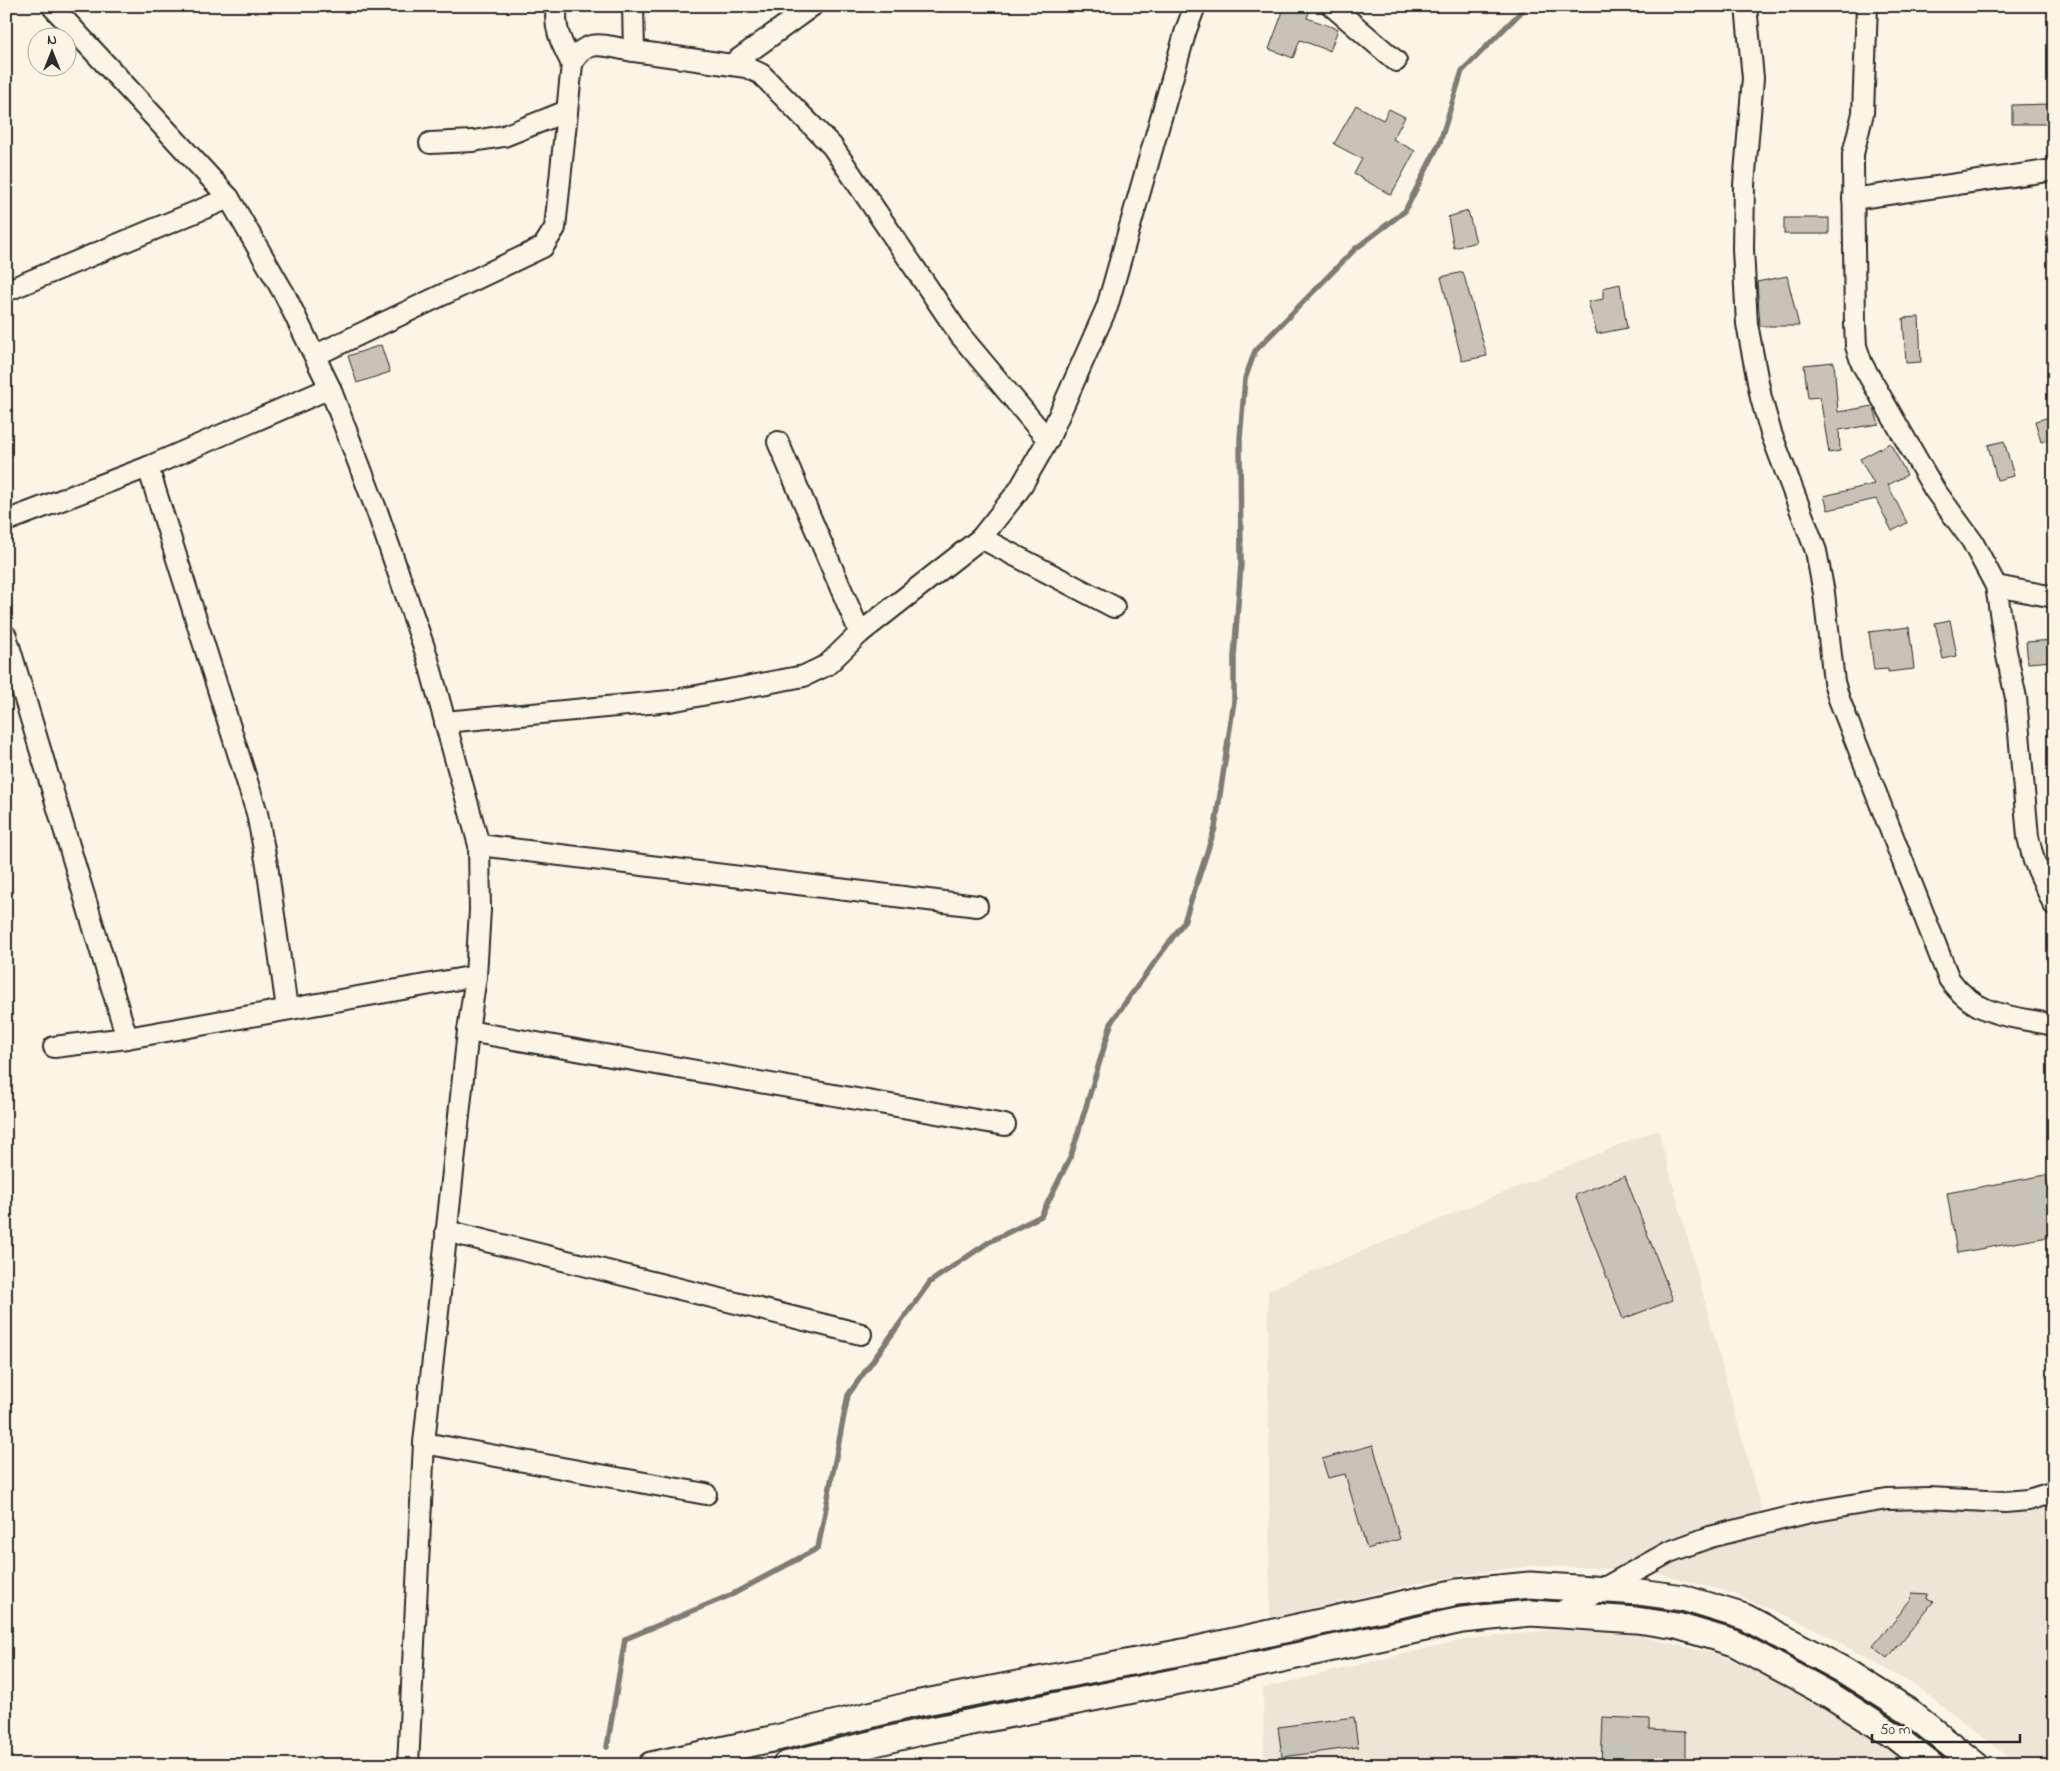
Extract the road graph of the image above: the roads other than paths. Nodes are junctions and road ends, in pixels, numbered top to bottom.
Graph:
1 (52, 6) edge
2 (557, 6) edge
3 (633, 6) edge
4 (812, 6) edge
5 (1195, 6) edge
6 (1332, 6) edge
7 (1746, 6) edge
8 (1866, 6) edge
9 (634, 51) junction
10 (1396, 61) dead end
11 (572, 64) junction
12 (732, 64) junction
13 (567, 111) junction
14 (430, 143) dead end
15 (2054, 170) edge
16 (229, 198) junction
17 (1853, 199) junction
18 (6, 291) edge
19 (316, 355) junction
20 (330, 388) junction
21 (1048, 440) junction
22 (778, 442) dead end
23 (148, 467) junction
24 (6, 521) edge
25 (981, 538) junction
26 (1996, 586) junction
27 (2054, 597) edge
28 (1114, 607) dead end
29 (860, 632) junction
30 (6, 636) edge
31 (445, 722) junction
32 (479, 845) junction
33 (2054, 904) edge
34 (977, 906) dead end
35 (476, 976) junction
36 (287, 1009) junction
37 (2054, 1025) edge
38 (468, 1031) junction
39 (127, 1038) junction
40 (54, 1047) dead end
41 (1005, 1125) dead end
42 (446, 1231) junction
43 (861, 1334) dead end
44 (424, 1443) junction
45 (2054, 1492) edge
46 (706, 1494) dead end
47 (1599, 1590) junction
48 (1559, 1613) junction
49 (408, 1765) edge
50 (651, 1765) edge
51 (785, 1765) edge
52 (1931, 1765) edge
53 (1976, 1765) edge

1 - 16 street
2 - 11 street
3 - 9 street
4 - 12 street
5 - 21 street
6 - 10 street
7 - 37 street
8 - 17 street
9 - 11 street
9 - 12 street
11 - 13 street
12 - 21 street
13 - 14 street
13 - 19 street
15 - 17 street
16 - 18 street
16 - 19 street
17 - 26 street
19 - 20 street
20 - 23 street
20 - 31 street
21 - 25 street
22 - 29 street
23 - 24 street
23 - 36 street
25 - 28 street
25 - 29 street
26 - 27 street
26 - 33 street
29 - 31 street
30 - 39 street
31 - 32 street
32 - 34 street
32 - 35 street
35 - 36 street
35 - 38 street
36 - 39 street
38 - 41 street
38 - 42 street
39 - 40 street
42 - 43 street
42 - 44 street
44 - 46 street
44 - 49 street
45 - 47 street
47 - 48 street
47 - 50 street
47 - 53 street
48 - 51 street
48 - 52 street

